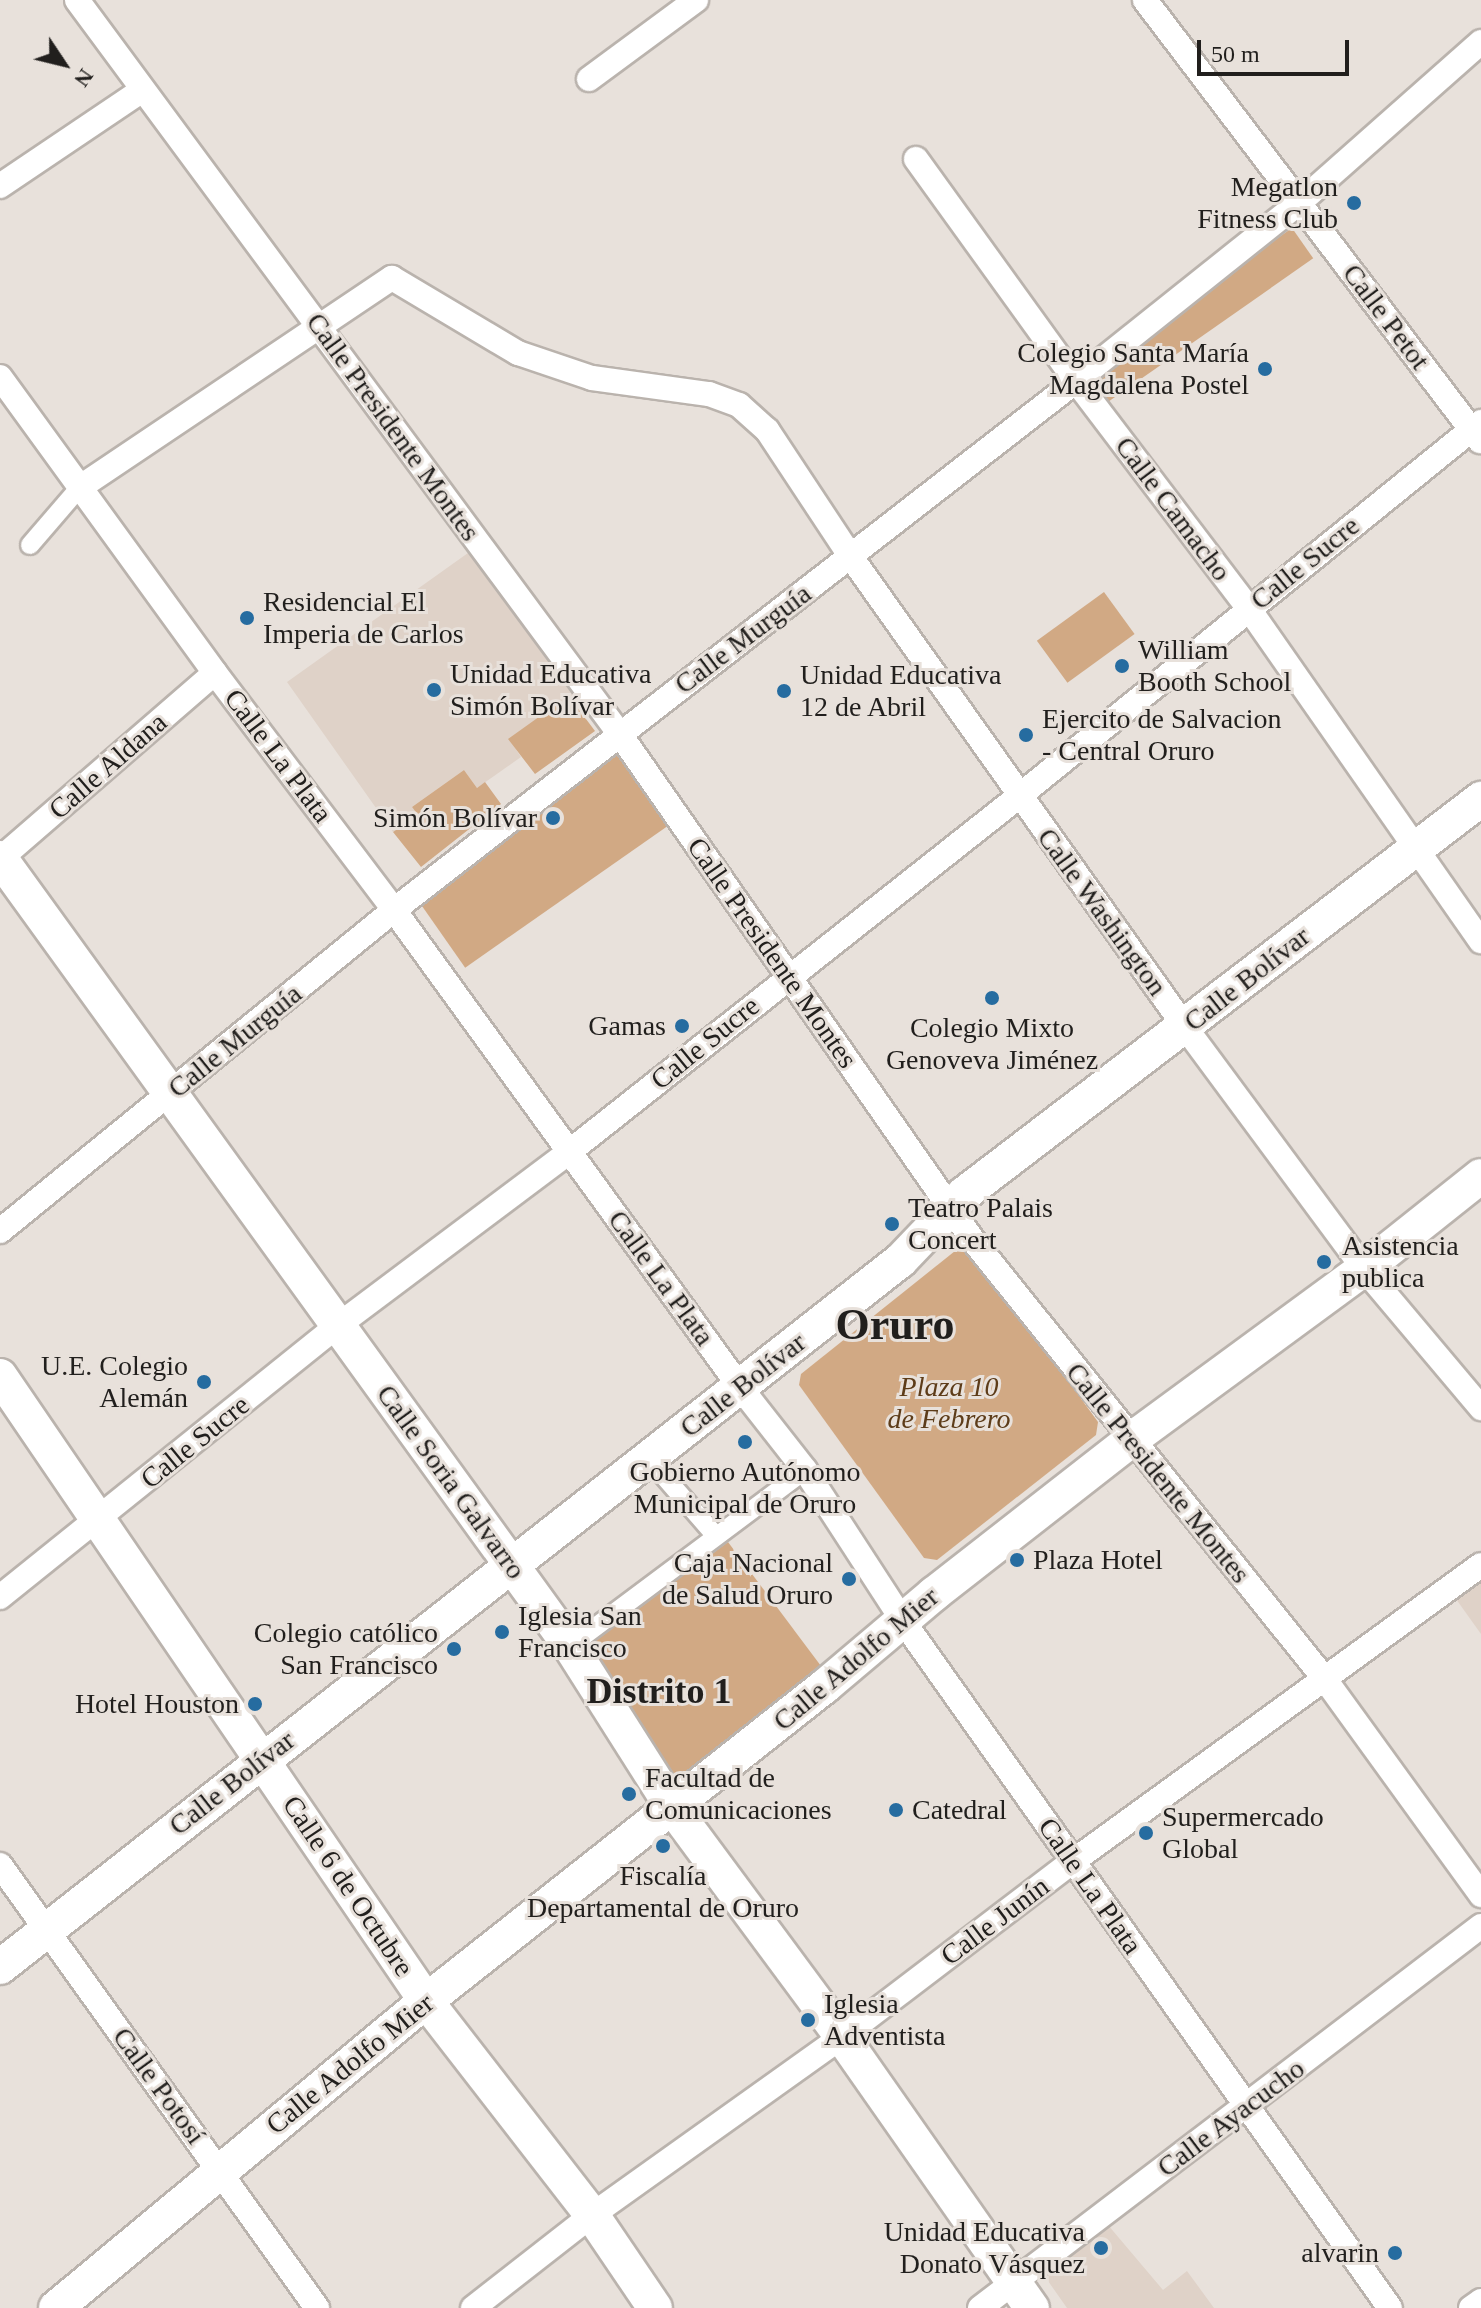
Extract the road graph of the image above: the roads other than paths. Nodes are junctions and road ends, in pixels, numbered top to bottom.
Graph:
1 (77, 0) edge
2 (696, 0) edge
3 (1145, 0) edge
4 (1481, 42) edge
5 (589, 79) dead end
6 (141, 91) junction
7 (916, 159) dead end
8 (0, 186) edge
9 (1299, 203) junction
10 (318, 325) junction
11 (0, 377) edge
12 (1076, 381) junction
13 (1478, 431) edge
14 (79, 488) junction
15 (30, 545) dead end
16 (851, 557) junction
17 (1249, 609) junction
18 (215, 673) junction
19 (619, 733) junction
20 (1018, 797) junction
21 (1481, 799) edge
22 (1416, 848) junction
23 (0, 858) edge
24 (394, 910) junction
25 (1481, 941) edge
26 (789, 976) junction
27 (1185, 1027) junction
28 (170, 1095) junction
29 (569, 1152) junction
30 (1481, 1176) edge
31 (949, 1206) junction
32 (0, 1231) edge
33 (1364, 1269) junction
34 (336, 1327) junction
35 (0, 1376) edge
36 (740, 1387) junction
37 (1481, 1408) edge
38 (1131, 1440) junction
39 (649, 1459) junction
40 (805, 1470) junction
41 (100, 1519) junction
42 (716, 1536) junction
43 (1481, 1565) edge
44 (512, 1566) junction
45 (0, 1597) edge
46 (903, 1621) junction
47 (570, 1646) junction
48 (1324, 1678) junction
49 (263, 1758) junction
50 (672, 1807) junction
51 (1072, 1862) junction
52 (0, 1865) edge
53 (1481, 1895) edge
54 (1481, 1926) edge
55 (47, 1929) junction
56 (0, 1967) edge
57 (426, 2001) junction
58 (842, 2037) junction
59 (1246, 2107) junction
60 (220, 2171) junction
61 (592, 2215) junction
62 (1023, 2295) edge
63 (1481, 2301) edge
64 (56, 2308) edge
65 (317, 2308) edge
66 (473, 2308) edge
67 (655, 2308) edge
68 (980, 2308) edge
69 (1390, 2308) edge
70 (1471, 2308) edge

1 - 6 street, Calle Presidente Montes
2 - 5 street
3 - 9 street, Calle Petot
4 - 9 street, Calle Murguía
6 - 8 street
6 - 10 street, Calle Presidente Montes
7 - 12 street, Calle Camacho
9 - 12 street, Calle Murguía
9 - 13 street, Calle Petot
10 - 14 street
10 - 16 street, Calle Washington
10 - 19 street, Calle Presidente Montes
11 - 14 street, Calle La Plata
12 - 16 street, Calle Murguía
12 - 17 street, Calle Camacho
13 - 17 street, Calle Sucre
14 - 15 street
14 - 18 street, Calle La Plata
16 - 19 street, Calle Murguía
16 - 20 street, Calle Washington
17 - 20 street, Calle Sucre
17 - 22 street, Calle Camacho
18 - 23 street, Calle Aldana
18 - 24 street, Calle La Plata
19 - 24 street, Calle Murguía
19 - 26 street, Calle Presidente Montes
20 - 26 street, Calle Sucre
20 - 27 street, Calle Washington
21 - 22 main road, Calle Bolívar
22 - 25 street, Calle Camacho
22 - 27 main road, Calle Bolívar
23 - 28 main road, Calle Soria Galvarro
24 - 28 street, Calle Murguía
24 - 29 street, Calle La Plata
26 - 29 street, Calle Sucre
26 - 31 street, Calle Presidente Montes
27 - 31 main road, Calle Bolívar
27 - 33 street, Calle Washington
28 - 32 street, Calle Murguía
28 - 34 main road, Calle Soria Galvarro
29 - 34 street, Calle Sucre
29 - 36 street, Calle La Plata
30 - 33 main road, Calle Adolfo Mier
31 - 36 main road, Calle Bolívar
31 - 38 street, Calle Presidente Montes
33 - 37 street, Calle Washington
33 - 38 main road, Calle Adolfo Mier
34 - 41 street, Calle Sucre
34 - 44 main road, Calle Soria Galvarro
35 - 41 main road, Calle 6 de Octubre
36 - 39 main road, Calle Bolívar
36 - 40 street, Calle La Plata
38 - 46 main road, Calle Adolfo Mier
38 - 48 street, Calle Presidente Montes
39 - 42 street
39 - 44 main road, Calle Bolívar
40 - 42 street
40 - 46 street, Calle La Plata
41 - 45 street, Calle Sucre
41 - 49 main road, Calle 6 de Octubre
42 - 47 street
43 - 48 street, Calle Junín
44 - 47 main road, Calle Soria Galvarro
44 - 49 main road, Calle Bolívar
46 - 50 main road, Calle Adolfo Mier
46 - 51 street, Calle La Plata
47 - 50 main road, Calle Soria Galvarro
48 - 51 street, Calle Junín
48 - 53 street, Calle Presidente Montes
49 - 55 main road, Calle Bolívar
49 - 57 main road, Calle 6 de Octubre
50 - 57 main road, Calle Adolfo Mier
50 - 58 main road, Calle Soria Galvarro
51 - 58 street, Calle Junín
51 - 59 street, Calle La Plata
52 - 55 street, Calle Potosí
54 - 59 street, Calle Ayacucho
55 - 56 main road, Calle Bolívar
55 - 60 street, Calle Potosí
57 - 60 main road, Calle Adolfo Mier
57 - 61 main road, Calle 6 de Octubre
58 - 61 street, Calle Junín
58 - 62 main road, Calle Soria Galvarro
59 - 62 street, Calle Ayacucho
59 - 69 street, Calle La Plata
60 - 64 main road, Calle Adolfo Mier
60 - 65 street, Calle Potosí
61 - 66 street, Calle Junín
61 - 67 main road, Calle 6 de Octubre
62 - 68 street, Calle Ayacucho
63 - 70 street

